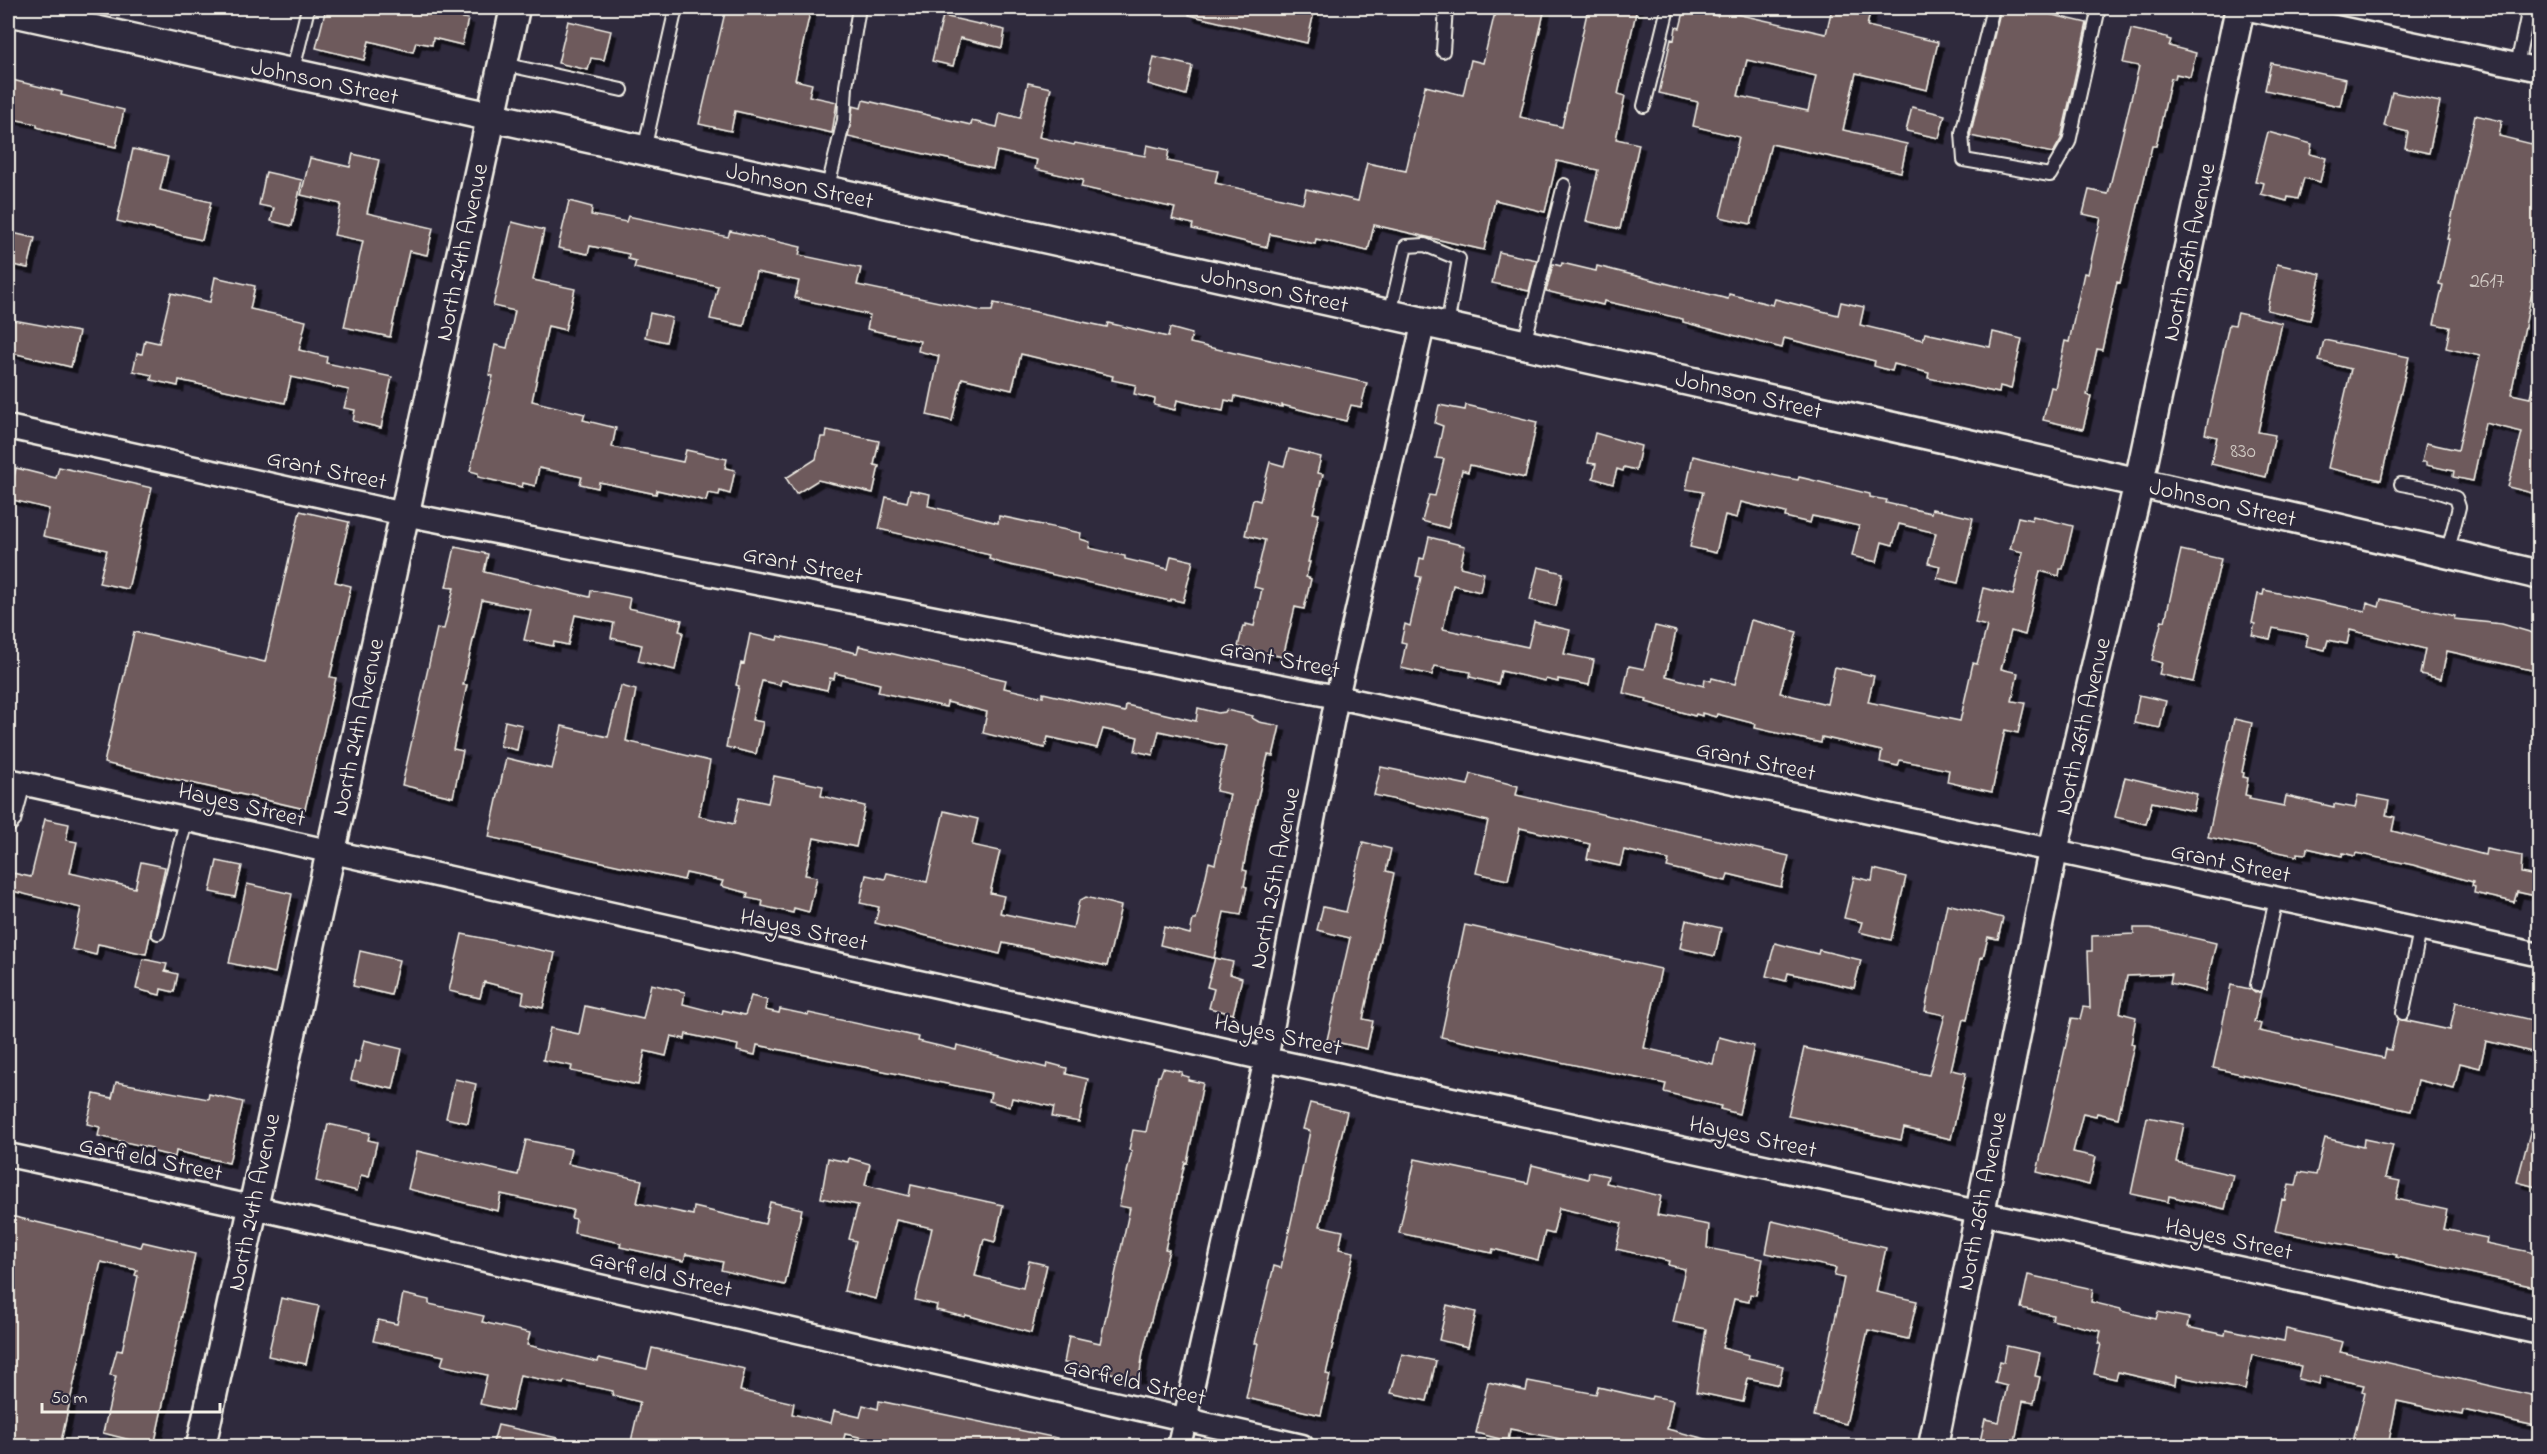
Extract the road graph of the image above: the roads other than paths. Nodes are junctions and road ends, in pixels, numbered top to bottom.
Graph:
1 (308, 8) edge
2 (515, 8) edge
3 (676, 8) edge
4 (859, 8) edge
5 (1446, 8) edge
6 (1668, 8) edge
7 (1993, 8) edge
8 (2099, 8) edge
9 (2242, 8) edge
10 (2529, 8) edge
11 (8, 11) edge
12 (77, 17) edge
13 (1443, 51) dead end
14 (503, 64) junction
15 (2517, 65) junction
16 (2540, 70) edge
17 (292, 74) junction
18 (622, 90) dead end
19 (1644, 106) dead end
20 (491, 117) junction
21 (644, 150) junction
22 (1564, 185) dead end
23 (827, 190) junction
24 (1389, 314) junction
25 (1436, 324) junction
26 (1524, 344) junction
27 (8, 427) edge
28 (2139, 482) junction
29 (2401, 484) dead end
30 (404, 514) junction
31 (2447, 554) junction
32 (2540, 575) edge
33 (1337, 697) junction
34 (16, 782) edge
35 (186, 820) junction
36 (8, 827) edge
37 (2053, 851) junction
38 (330, 852) junction
39 (2276, 899) junction
40 (2420, 930) junction
41 (158, 933) dead end
42 (2540, 956) edge
43 (2257, 985) dead end
44 (2403, 1013) dead end
45 (1266, 1059) junction
46 (8, 1155) edge
47 (252, 1207) junction
48 (1979, 1212) junction
49 (2540, 1333) edge
50 (1184, 1420) junction
51 (201, 1446) edge
52 (1179, 1446) edge
53 (1302, 1446) edge
54 (1933, 1446) edge

1 - 17 lane
2 - 14 street, North 24th Avenue
3 - 21 lane
4 - 23 lane
5 - 13 lane
6 - 19 lane
7 - 8 lane
9 - 15 street
9 - 28 street, North 26th Avenue
10 - 15 lane
11 - 12 street, Johnson Street
12 - 17 street, Johnson Street
14 - 18 lane
14 - 20 street, North 24th Avenue
15 - 16 street
17 - 20 street, Johnson Street
20 - 21 street, Johnson Street
20 - 30 street, North 24th Avenue
21 - 23 street, Johnson Street
22 - 26 lane
23 - 24 street, Johnson Street
24 - 25 street, Johnson Street
24 - 25 lane
25 - 26 street, Johnson Street
25 - 33 street, North 25th Avenue
26 - 28 street, Johnson Street
27 - 30 street, Grant Street
28 - 31 street, Johnson Street
28 - 37 street, North 26th Avenue
29 - 31 lane
30 - 33 street, Grant Street
30 - 38 street, North 24th Avenue
31 - 32 street, Johnson Street
33 - 37 street, Grant Street
33 - 45 street, North 25th Avenue
34 - 35 street, Hayes Street
34 - 36 lane
35 - 38 street, Hayes Street
35 - 41 lane
37 - 39 street, Grant Street
37 - 48 street, North 26th Avenue
38 - 45 street, Hayes Street
38 - 47 street, North 24th Avenue
39 - 40 street, Grant Street
39 - 43 lane
40 - 42 street, Grant Street
40 - 44 lane
45 - 48 street, Hayes Street
45 - 50 street, North 25th Avenue
46 - 47 street, Garfield Street
47 - 50 street, Garfield Street
47 - 51 street, North 24th Avenue
48 - 49 street, Hayes Street
48 - 54 street, North 26th Avenue
50 - 52 street, North 25th Avenue
50 - 53 street, Garfield Street

